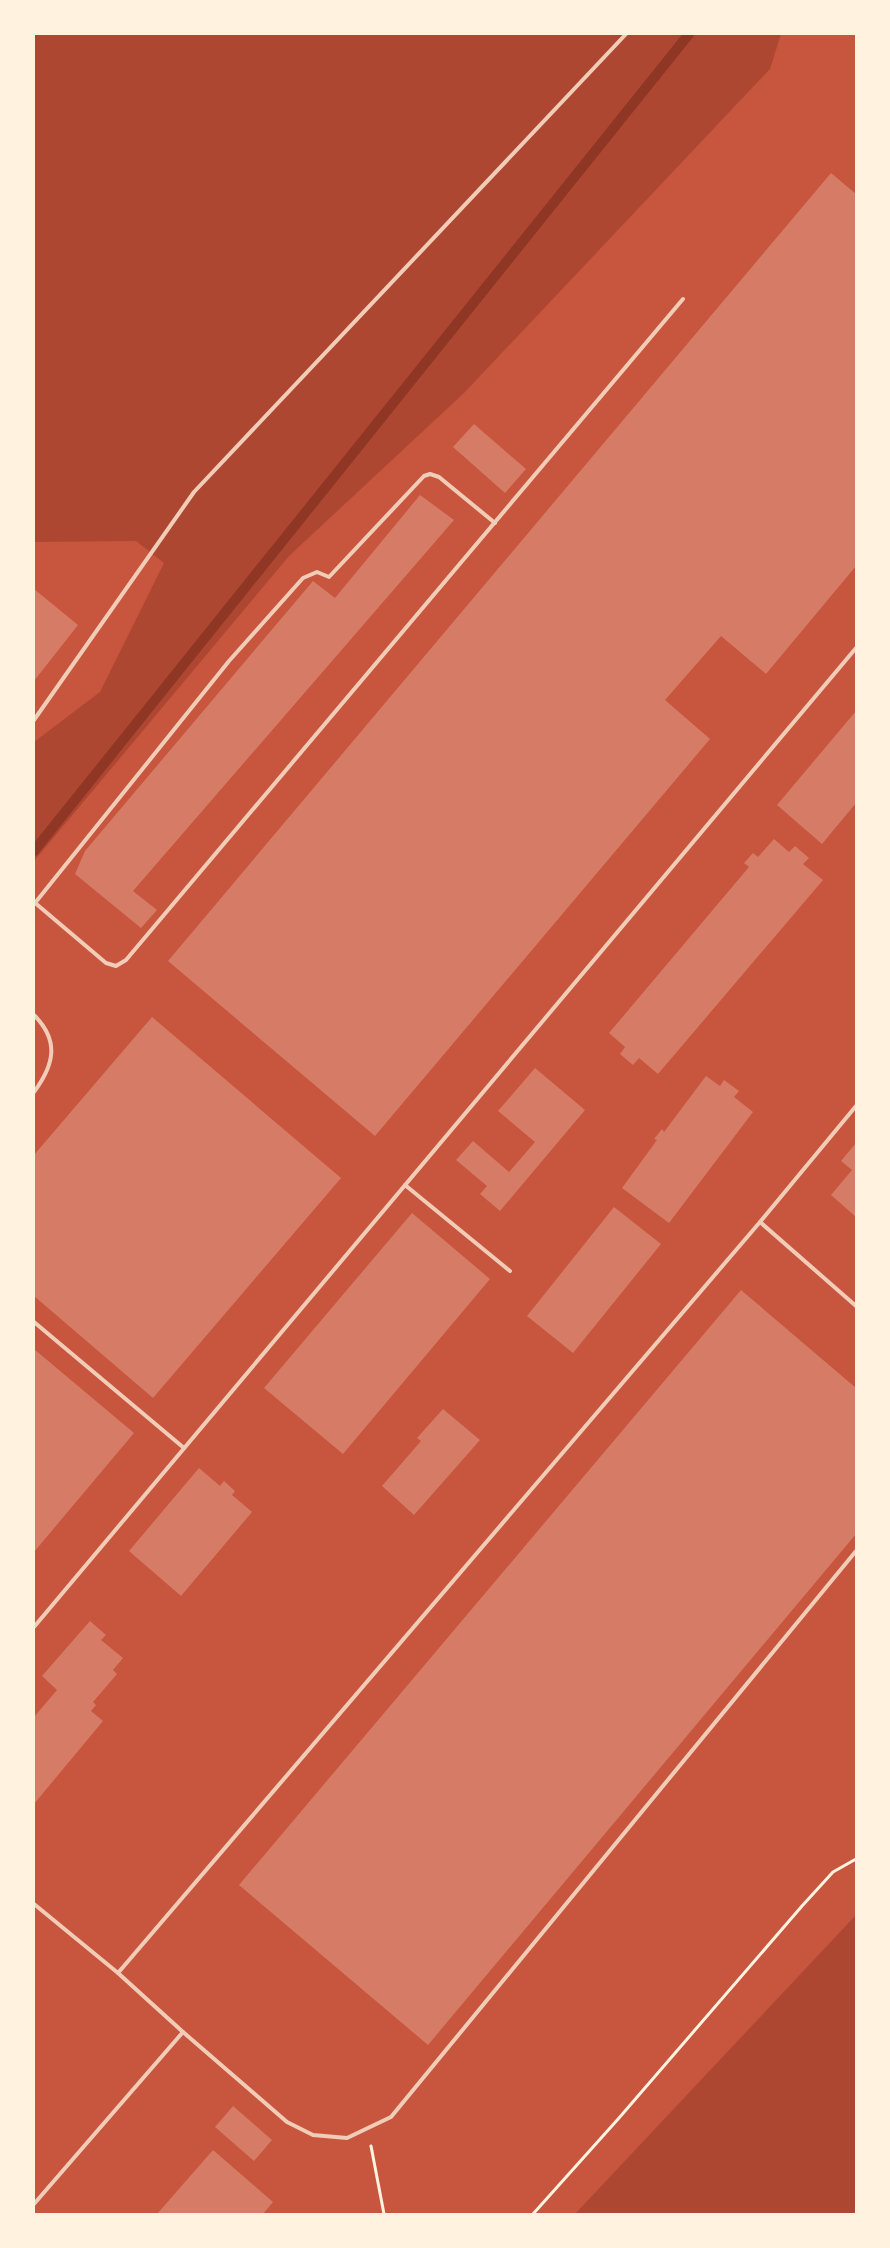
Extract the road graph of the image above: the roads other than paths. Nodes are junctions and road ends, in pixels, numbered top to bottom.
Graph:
1 (626, 34) edge
2 (683, 299) dead end
3 (494, 523) junction
4 (856, 648) edge
5 (34, 720) edge
6 (35, 902) edge
7 (34, 1015) edge
8 (34, 1092) edge
9 (856, 1106) edge
10 (405, 1185) junction
11 (760, 1222) junction
12 (510, 1270) dead end
13 (856, 1306) edge
14 (34, 1322) edge
15 (184, 1448) junction
16 (856, 1551) edge
17 (34, 1627) edge
18 (34, 1904) edge
19 (118, 1973) junction
20 (183, 2032) junction
21 (34, 2204) edge

1 - 5 lane
2 - 3 lane
3 - 6 lane
3 - 6 lane
4 - 10 lane
7 - 8 lane
9 - 11 lane
10 - 12 lane
10 - 15 lane
11 - 13 lane
11 - 19 lane
14 - 15 lane
15 - 17 lane
16 - 20 lane
18 - 19 lane
19 - 20 lane
20 - 21 lane

